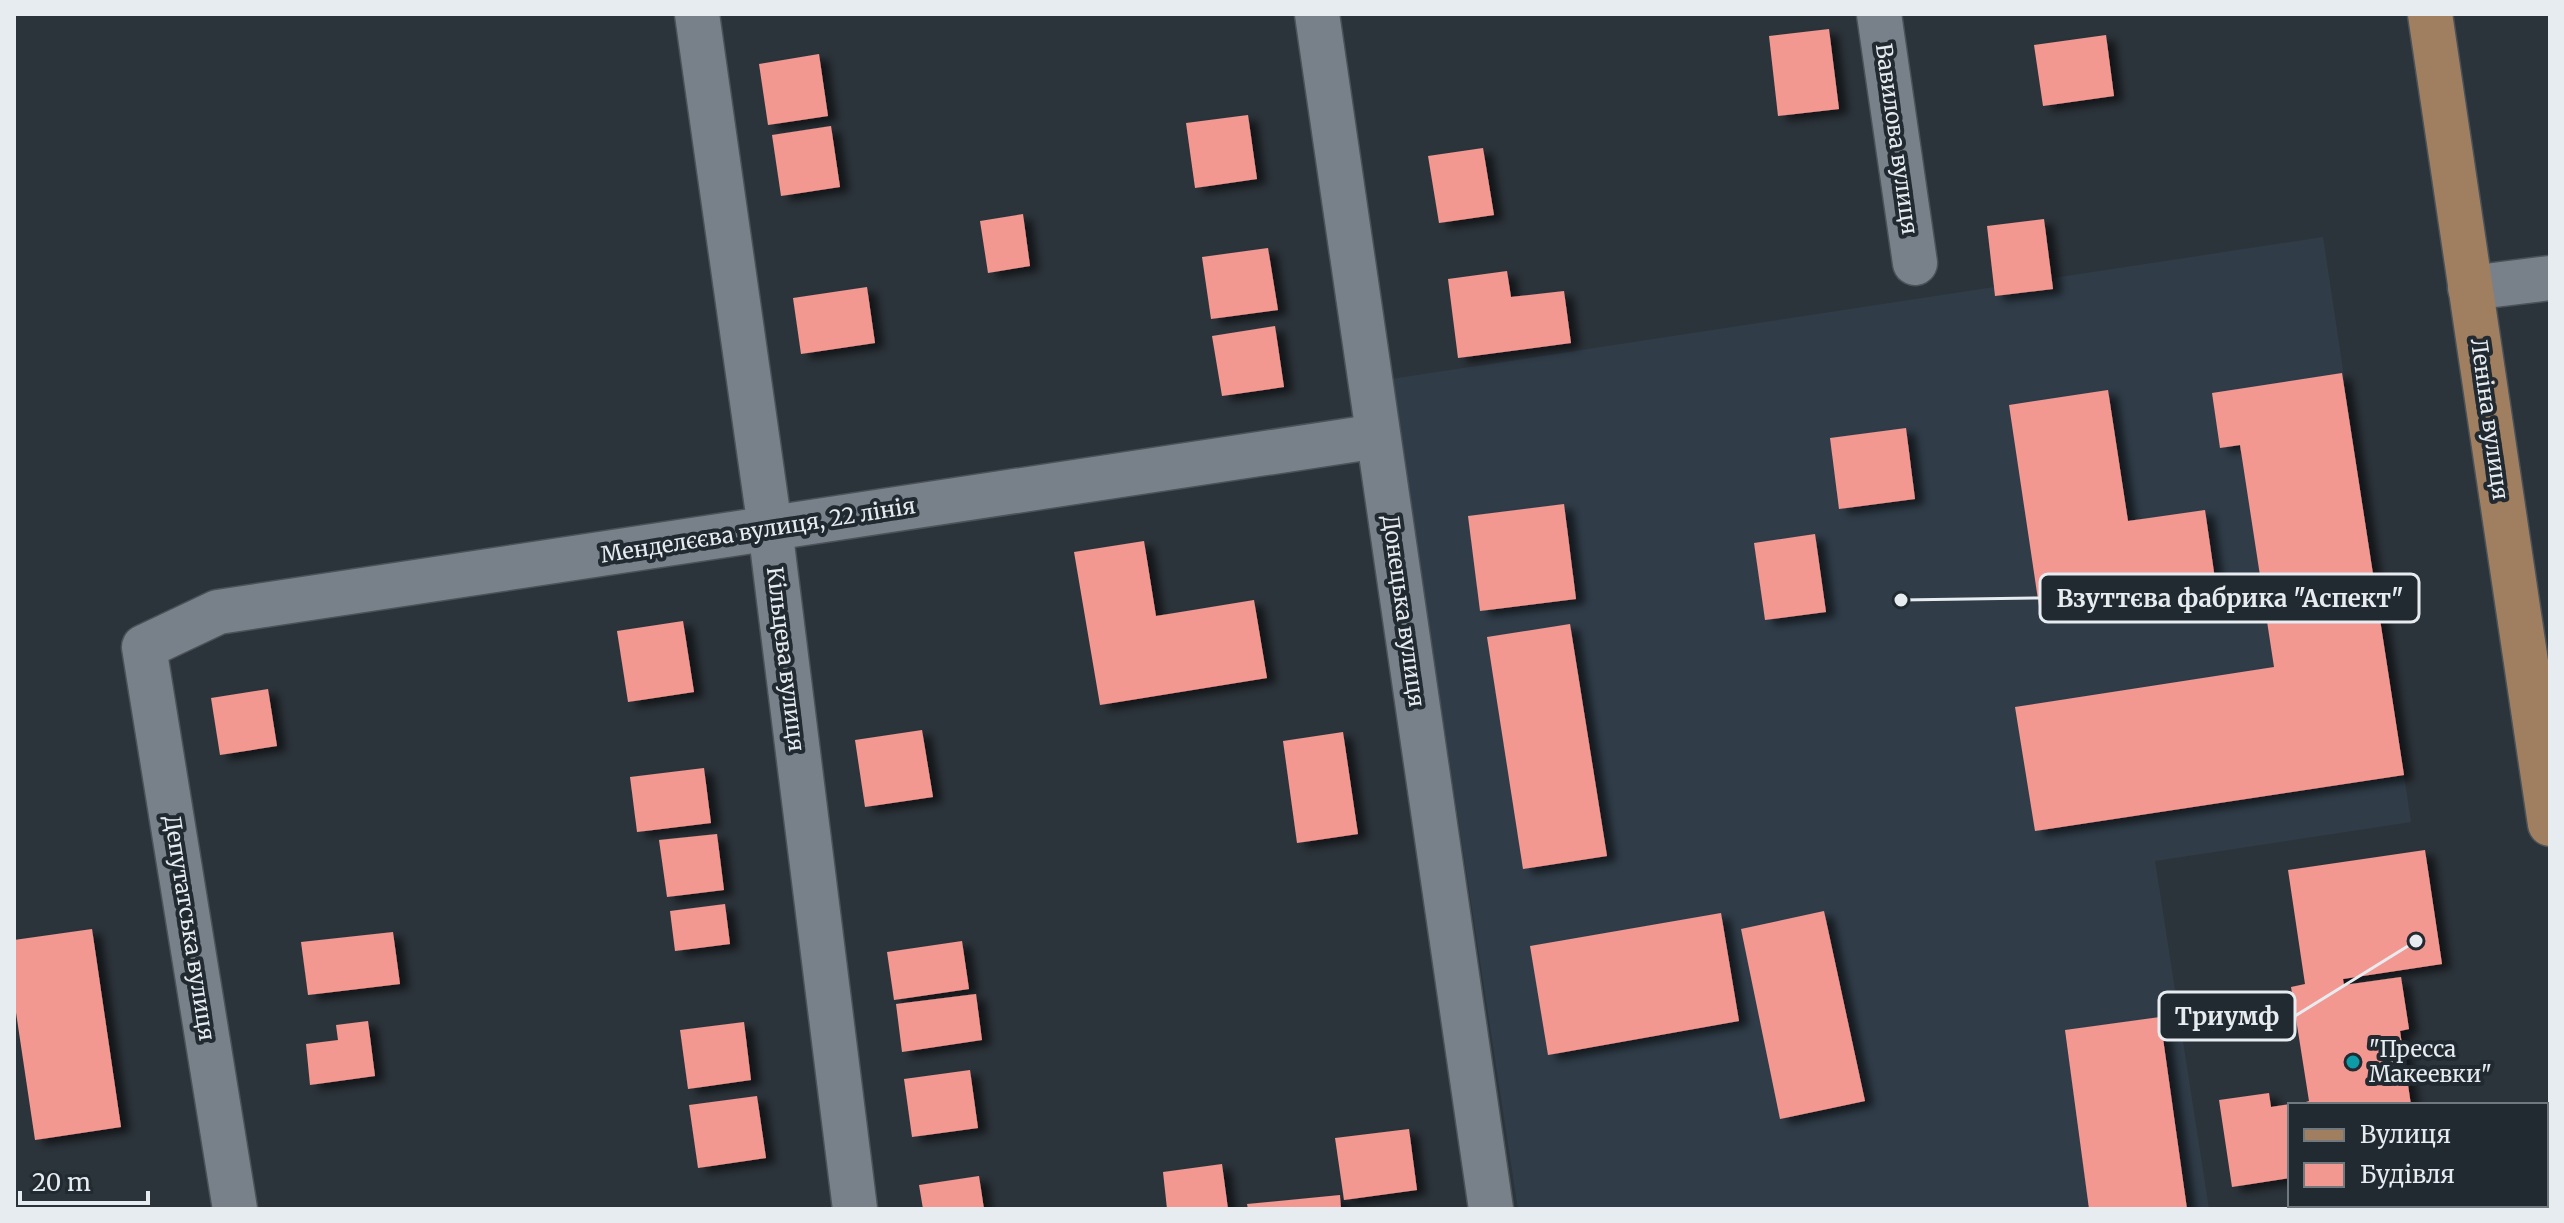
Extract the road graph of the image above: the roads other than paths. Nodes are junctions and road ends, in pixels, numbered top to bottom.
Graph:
1 (697, 14) edge
2 (1317, 14) edge
3 (1879, 14) edge
4 (2430, 14) edge
5 (1915, 263) dead end
6 (2550, 278) edge
7 (2470, 288) junction
8 (1378, 436) junction
9 (770, 528) junction
10 (144, 647) joint
11 (2550, 824) edge
12 (235, 1209) edge
13 (855, 1209) edge
14 (1491, 1209) edge

1 - 9 street, Кільцева вулиця
2 - 8 street, Донецька вулиця
3 - 5 street, Вавилова вулиця
4 - 7 main road, Леніна вулиця
6 - 7 street
7 - 11 main road, Леніна вулиця
8 - 9 street, Менделєєва вулиця, 22 лінія
8 - 14 street, Донецька вулиця
9 - 10 street, Менделєєва вулиця, 22 лінія
9 - 13 street, Кільцева вулиця
10 - 12 street, Депутатська вулиця

